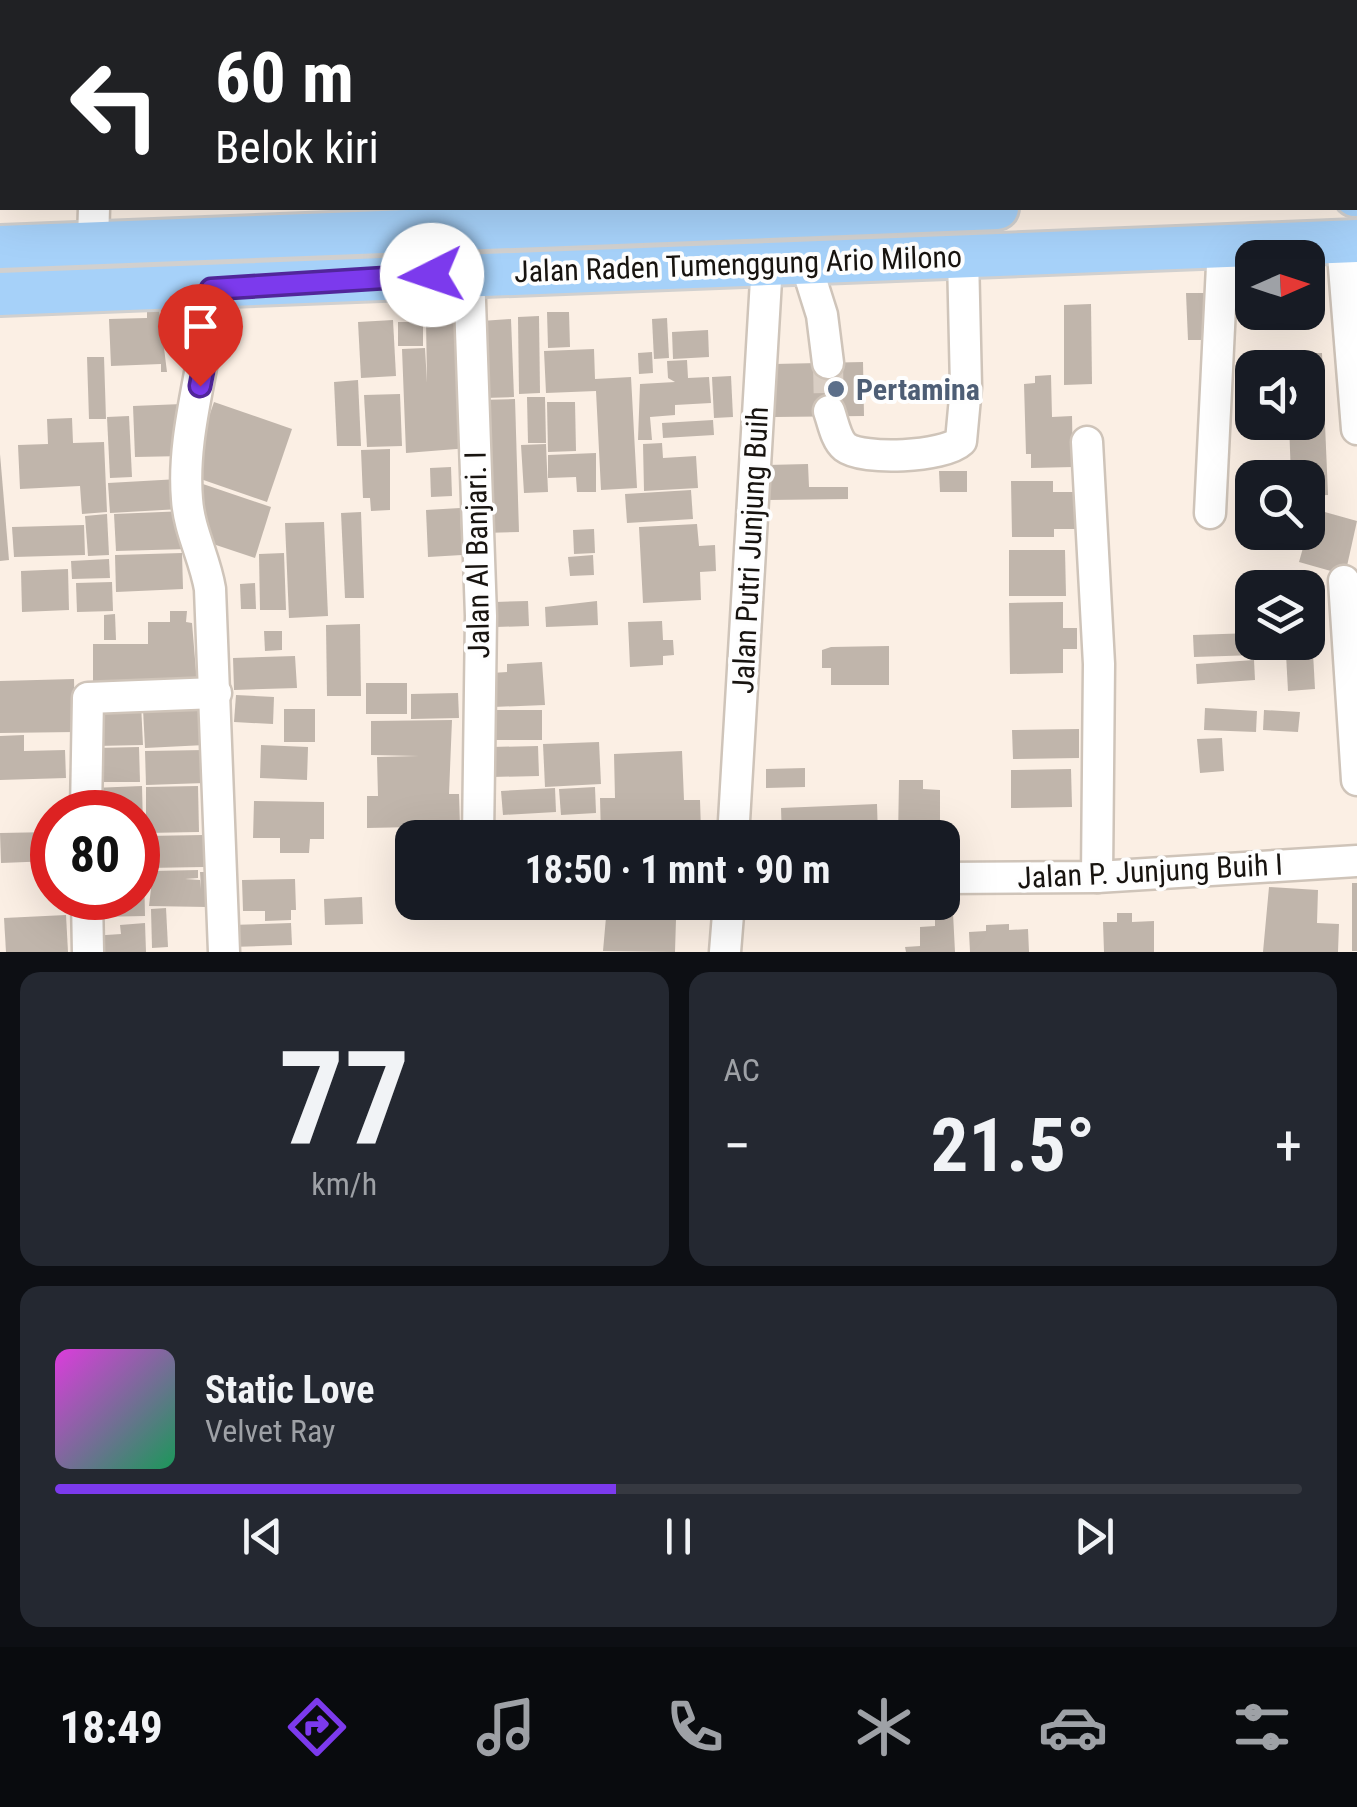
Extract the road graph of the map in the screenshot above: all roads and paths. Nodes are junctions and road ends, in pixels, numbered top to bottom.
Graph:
1 (895, 210) edge
2 (743, 213) edge
3 (285, 221) edge
4 (94, 224) edge
5 (1250, 232) edge
6 (1350, 242) edge
7 (0, 247) edge
8 (963, 256) junction
9 (786, 262) junction
10 (469, 273) junction
11 (211, 289) junction
12 (0, 294) edge
13 (828, 363) tunnel mouth
14 (828, 411) tunnel mouth
15 (1357, 429) edge
16 (1087, 442) dead end
17 (1210, 513) dead end
18 (1344, 582) dead end
19 (216, 692) junction
20 (1357, 780) edge
21 (86, 790) edge
22 (478, 820) edge
23 (734, 820) edge
24 (1357, 861) edge
25 (1096, 877) junction
26 (960, 878) edge
27 (87, 920) edge
28 (727, 920) edge
29 (88, 952) edge
30 (224, 952) edge
31 (725, 952) edge

1 - 2 highway, Jalan Raden Tumenggung Ario Milono
2 - 3 highway, Jalan Raden Tumenggung Ario Milono
3 - 4 highway, Jalan Raden Tumenggung Ario Milono
4 - 7 highway, Jalan Raden Tumenggung Ario Milono
5 - 6 highway, Jalan Raden Tumenggung Ario Milono
5 - 8 highway, Jalan Raden Tumenggung Ario Milono
5 - 17 street
6 - 15 street
8 - 9 highway, Jalan Raden Tumenggung Ario Milono
8 - 14 street
9 - 10 highway, Jalan Raden Tumenggung Ario Milono
9 - 13 street
9 - 23 street, Jalan Putri Junjung Buih
10 - 11 highway, Jalan Raden Tumenggung Ario Milono
10 - 22 street, Jalan Al Banjari. I
11 - 12 highway, Jalan Raden Tumenggung Ario Milono
11 - 19 street
16 - 25 street
18 - 20 street
19 - 21 street
19 - 30 street
24 - 25 street, Jalan P. Junjung Buih I
25 - 26 street, Jalan P. Junjung Buih I
27 - 29 street
28 - 31 street

